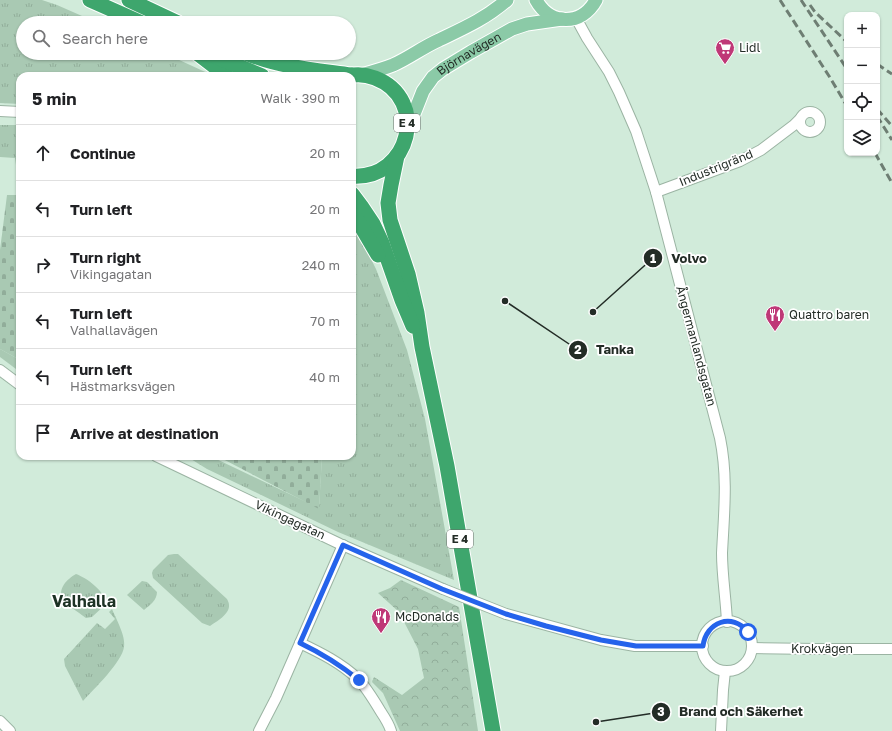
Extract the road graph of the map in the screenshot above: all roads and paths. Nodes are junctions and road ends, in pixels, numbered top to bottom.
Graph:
1 (90, 0) edge
2 (129, 0) edge
3 (507, 0) edge
4 (536, 0) edge
5 (596, 0) edge
6 (126, 16) edge
7 (163, 16) edge
8 (576, 18) junction
9 (562, 19) junction
10 (206, 60) edge
11 (224, 60) edge
12 (267, 60) edge
13 (222, 72) edge
14 (252, 72) edge
15 (333, 72) edge
16 (356, 74) edge
17 (356, 75) edge
18 (0, 111) edge
19 (16, 112) edge
20 (798, 124) dead end
21 (408, 129) junction
22 (397, 156) junction
23 (356, 176) edge
24 (656, 192) junction
25 (356, 199) edge
26 (356, 219) edge
27 (402, 300) junction
28 (422, 347) junction
29 (0, 371) edge
30 (16, 382) edge
31 (164, 460) edge
32 (343, 545) junction
33 (727, 622) junction
34 (300, 643) junction
35 (703, 646) junction
36 (752, 648) junction
37 (892, 649) edge
38 (725, 671) junction
39 (0, 721) edge
40 (10, 731) edge
41 (260, 731) edge
42 (391, 731) edge
43 (493, 731) edge
44 (721, 731) edge

1 - 6 highway
2 - 7 highway
3 - 16 main road, Björnavägen
4 - 9 main road
5 - 8 main road
8 - 9 main road, Björnavägen
8 - 24 street, Ångermanlandsgatan
9 - 21 main road, Björnavägen
10 - 13 highway
11 - 14 highway
12 - 15 highway, E 4
17 - 21 highway, E 4
18 - 19 street
20 - 24 street, Industrigränd
21 - 22 highway, E 4
22 - 23 highway, E 4
22 - 28 highway, E 4
24 - 33 street, Ångermanlandsgatan
25 - 27 highway, E 4
26 - 27 highway
27 - 28 highway, E 4
28 - 43 highway, E 4
29 - 30 street
31 - 32 street, Vikingagatan
32 - 34 street
32 - 35 street, Vikingagatan, bridge
33 - 35 street
33 - 36 street
34 - 41 street
34 - 42 street
35 - 38 street
36 - 37 street, Krokvägen
36 - 38 street
38 - 44 street
39 - 40 street

